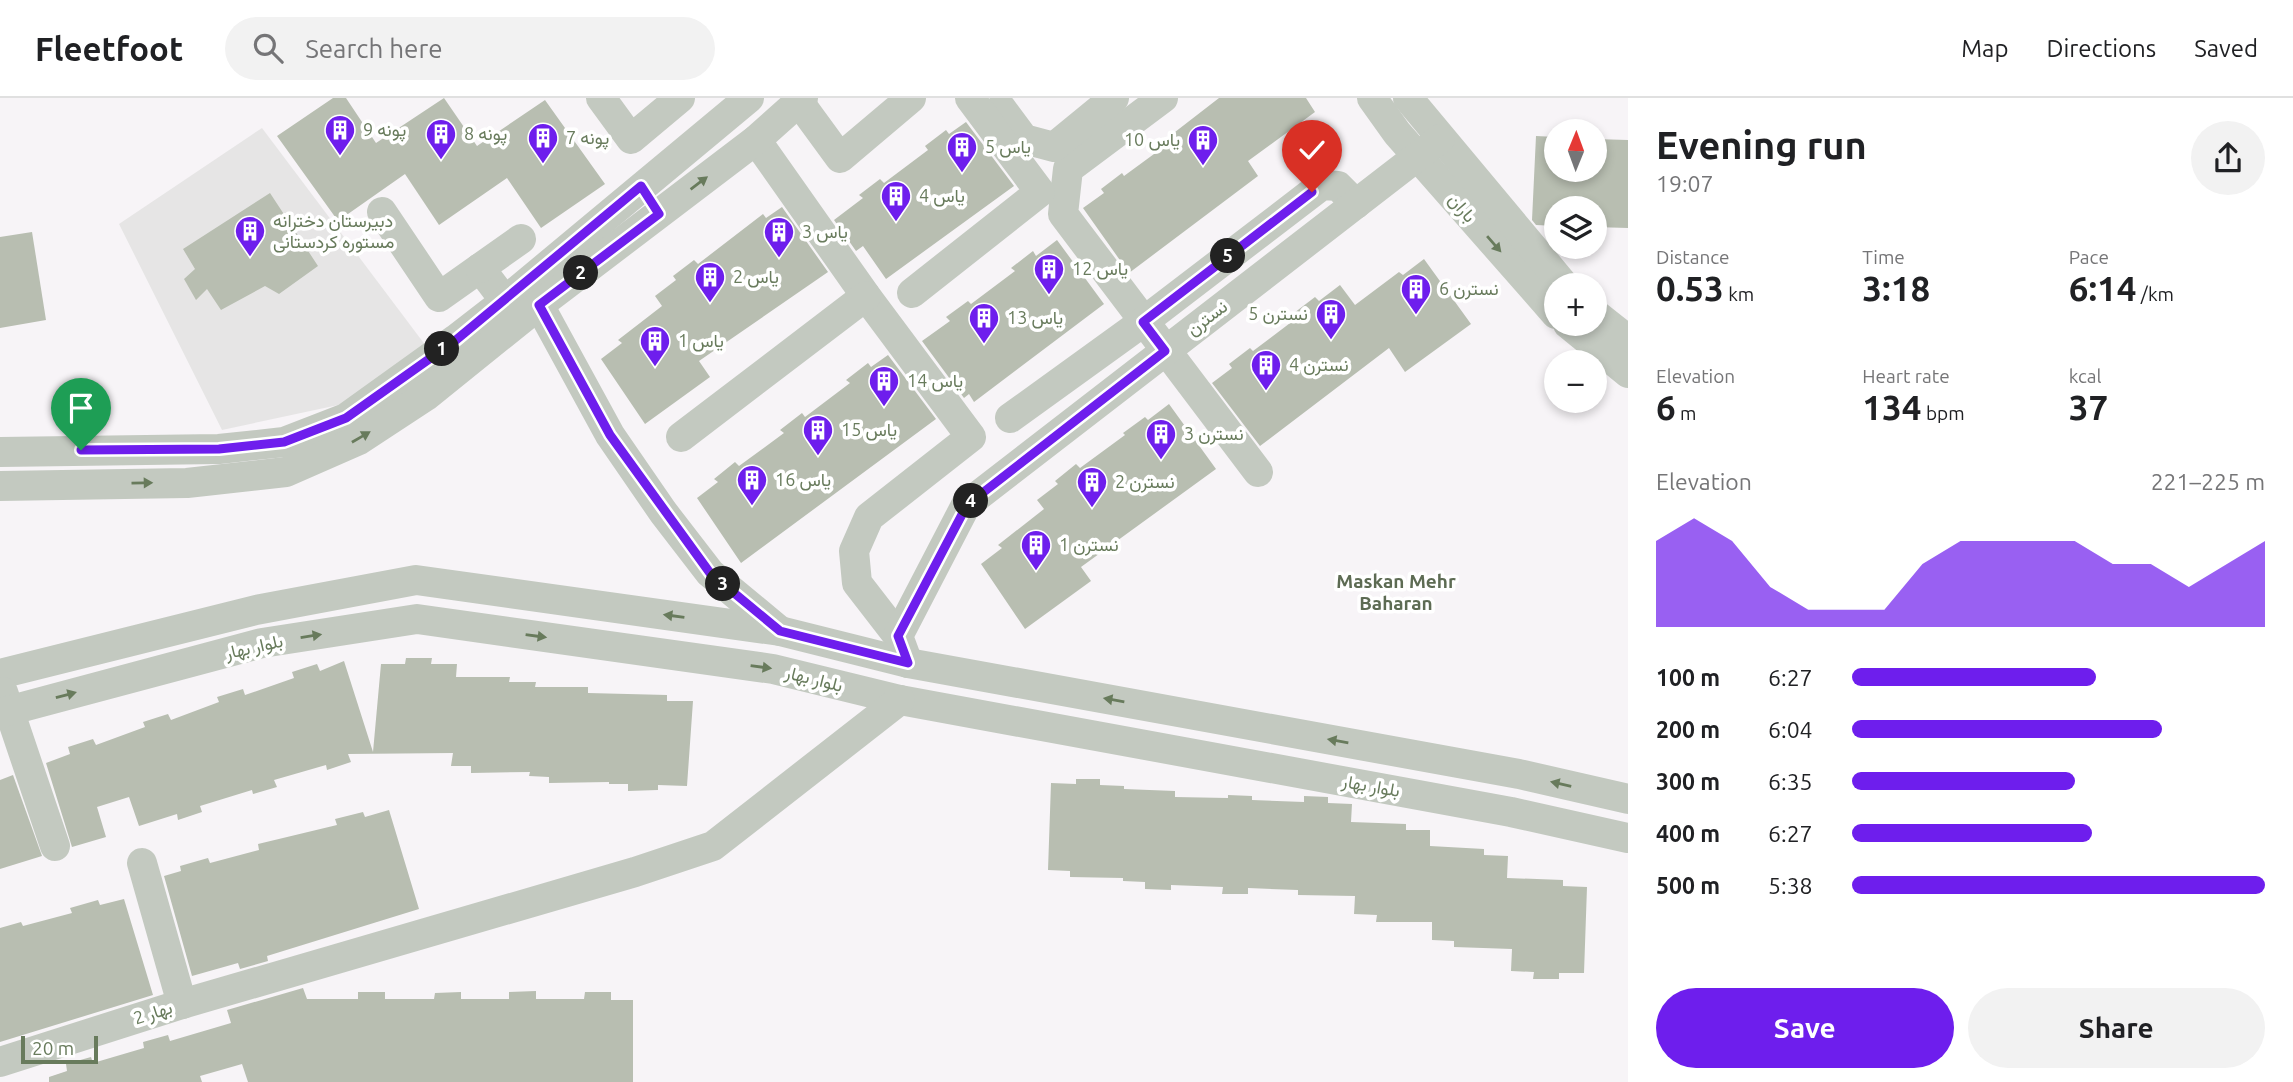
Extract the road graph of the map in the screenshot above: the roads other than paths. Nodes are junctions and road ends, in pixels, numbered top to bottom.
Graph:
1 (601, 98) edge
2 (680, 98) edge
3 (749, 98) edge
4 (911, 98) edge
5 (970, 98) edge
6 (993, 98) edge
7 (1114, 98) edge
8 (1163, 98) edge
9 (1373, 98) edge
10 (1408, 98) edge
11 (801, 100) edge
12 (756, 140) junction
13 (1429, 148) junction
14 (641, 186) junction
15 (1356, 204) junction
16 (382, 212) dead end
17 (659, 214) junction
18 (521, 239) dead end
19 (480, 268) junction
20 (1552, 273) edge
21 (912, 293) dead end
22 (866, 296) junction
23 (1544, 298) edge
24 (505, 301) junction
25 (539, 305) junction
26 (1143, 322) junction
27 (1607, 324) edge
28 (1583, 336) edge
29 (1628, 341) edge
30 (1165, 351) junction
31 (1628, 373) edge
32 (1010, 418) dead end
33 (681, 437) dead end
34 (0, 452) edge
35 (1258, 472) dead end
36 (0, 486) edge
37 (256, 610) junction
38 (780, 631) junction
39 (262, 643) junction
40 (903, 650) junction
41 (0, 674) edge
42 (0, 682) edge
43 (900, 701) junction
44 (4, 712) edge
45 (1628, 799) edge
46 (1628, 838) edge
47 (55, 846) dead end
48 (142, 863) dead end
49 (182, 1004) junction
50 (0, 1062) edge

1 - 2 street
3 - 14 street
4 - 11 street
5 - 21 street
6 - 7 street
8 - 26 street
9 - 13 street, باران
10 - 13 street, باران
11 - 12 street
17 -> 12 street
12 - 22 street
13 - 15 street, نسترن
13 - 20 street, باران
13 -> 23 street, باران
14 - 17 street
14 - 24 street
15 - 26 street, نسترن
15 - 30 street, نسترن
16 - 19 street
17 - 25 street
18 - 19 street
19 - 24 street
22 - 33 street
22 - 40 street
24 - 34 street
36 -> 25 street
25 - 38 street
26 - 30 street
26 - 32 street, نسترن
27 - 29 street
28 - 31 street
30 - 35 street
30 - 40 street, نسترن
38 -> 37 street, بلوار بهار
37 - 39 street
37 - 41 street, بلوار بهار
38 - 40 street, بلوار بهار
39 -> 43 street, بلوار بهار
44 -> 39 street, بلوار بهار
45 -> 40 street, بلوار بهار
42 - 44 street
43 - 46 street, بلوار بهار
43 - 49 street, بهار 2
44 - 47 street
48 - 49 street
49 - 50 street, بهار 2

